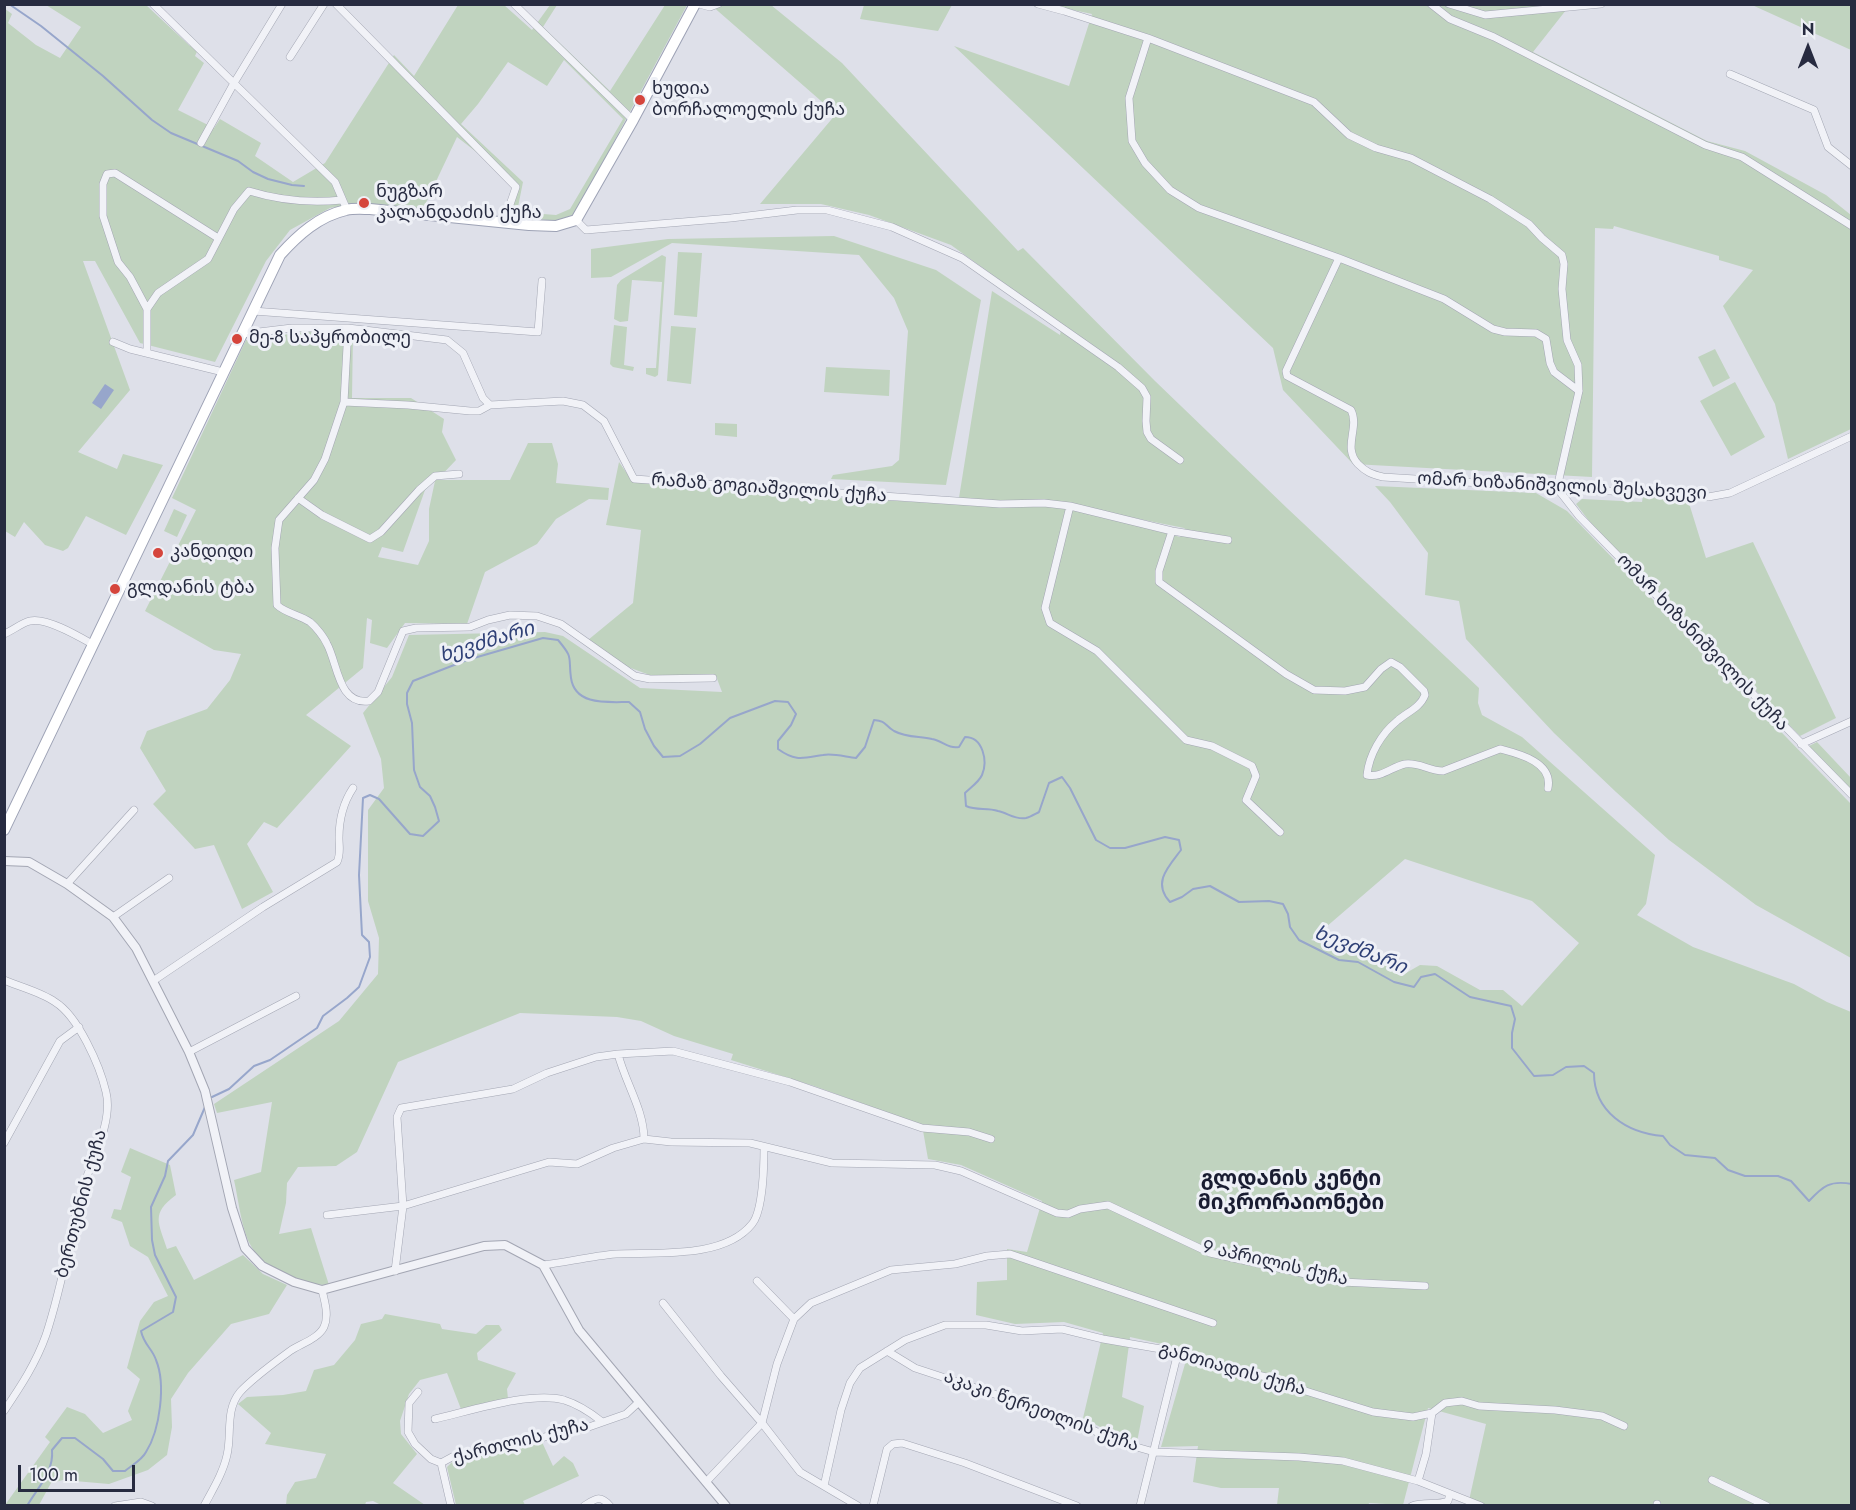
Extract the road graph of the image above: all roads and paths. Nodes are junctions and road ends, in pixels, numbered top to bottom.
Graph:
1 (153, 4) edge
2 (282, 4) edge
3 (324, 4) edge
4 (336, 4) edge
5 (514, 4) edge
6 (695, 4) edge
7 (699, 4) edge
8 (718, 4) edge
9 (1038, 4) edge
10 (1431, 4) edge
11 (1449, 4) edge
12 (1601, 4) edge
13 (1148, 38) junction
14 (291, 57) dead end
15 (1730, 74) dead end
16 (234, 83) junction
17 (633, 120) junction
18 (201, 143) dead end
19 (1851, 166) edge
20 (345, 205) junction
21 (576, 220) junction
22 (504, 222) junction
23 (1851, 226) edge
24 (218, 238) junction
25 (1339, 258) junction
26 (542, 281) dead end
27 (147, 309) junction
28 (253, 311) junction
29 (348, 328) junction
30 (242, 334) junction
31 (113, 342) dead end
32 (147, 353) junction
33 (223, 372) junction
34 (1579, 391) junction
35 (344, 402) junction
36 (490, 405) junction
37 (1851, 436) edge
38 (1180, 460) dead end
39 (459, 474) dead end
40 (1557, 488) junction
41 (298, 498) junction
42 (1070, 506) junction
43 (1172, 531) junction
44 (1228, 540) dead end
45 (4, 634) edge
46 (92, 644) junction
47 (713, 678) dead end
48 (1851, 721) edge
49 (1801, 744) junction
50 (353, 788) dead end
51 (1548, 788) dead end
52 (1851, 795) edge
53 (134, 810) dead end
54 (4, 830) edge
55 (1280, 832) dead end
56 (4, 861) edge
57 (169, 878) dead end
58 (67, 884) junction
59 (113, 917) junction
60 (4, 980) edge
61 (153, 981) junction
62 (296, 996) dead end
63 (79, 1027) junction
64 (189, 1052) junction
65 (618, 1054) junction
66 (644, 1139) junction
67 (991, 1139) dead end
68 (4, 1143) edge
69 (765, 1147) junction
70 (403, 1206) junction
71 (327, 1215) dead end
72 (543, 1265) junction
73 (395, 1271) junction
74 (757, 1281) dead end
75 (1425, 1286) dead end
76 (322, 1290) junction
77 (663, 1303) dead end
78 (794, 1319) junction
79 (1214, 1323) dead end
80 (887, 1352) junction
81 (1178, 1352) junction
82 (418, 1392) dead end
83 (639, 1402) junction
84 (4, 1411) edge
85 (1432, 1413) junction
86 (435, 1419) dead end
87 (601, 1421) junction
88 (762, 1423) junction
89 (1624, 1426) dead end
90 (1154, 1452) junction
91 (441, 1463) junction
92 (1712, 1480) dead end
93 (1418, 1481) junction
94 (706, 1482) junction
95 (824, 1486) junction
96 (1450, 1494) junction
97 (115, 1506) edge
98 (152, 1506) edge
99 (204, 1506) edge
100 (451, 1506) edge
101 (584, 1506) edge
102 (610, 1506) edge
103 (726, 1506) edge
104 (858, 1506) edge
105 (873, 1506) edge
106 (1077, 1506) edge
107 (1140, 1506) edge
108 (1412, 1506) edge
109 (1481, 1506) edge
110 (1767, 1506) edge

1 - 16 street
2 - 16 street
3 - 14 street
4 - 22 street
5 - 17 street
6 - 17 main road
7 - 8 street
9 - 13 street
10 - 23 street
11 - 12 street
13 - 25 street
13 - 34 street
15 - 19 street
16 - 18 street
16 - 20 street
17 - 21 main road
20 - 22 main road
20 - 24 street
20 - 28 main road
21 - 22 main road
21 - 38 street
24 - 27 street
24 - 27 street
25 - 34 street
25 - 40 street, ომარ ხიზანიშვილის შესახვევი
26 - 28 street
27 - 32 street
28 - 30 main road
29 - 30 street
29 - 35 street
29 - 36 street
30 - 33 main road
31 - 32 street
32 - 33 street
33 - 46 main road
34 - 40 street
35 - 36 street
35 - 41 street
36 - 42 street, რამაზ გოგიაშვილის ქუჩა
37 - 40 street, ომარ ხიზანიშვილის შესახვევი
39 - 41 street
40 - 49 street, ომარ ხიზანიშვილის ქუჩა
41 - 47 street
42 - 43 street, რამაზ გოგიაშვილის ქუჩა
42 - 55 street
43 - 44 street, რამაზ გოგიაშვილის ქუჩა
43 - 51 street
45 - 46 street
46 - 54 main road
48 - 49 street
49 - 52 street, ომარ ხიზანიშვილის ქუჩა
50 - 61 street
53 - 58 street
56 - 58 street
57 - 59 street
58 - 59 street
59 - 61 street
60 - 63 street, ბერთუბნის ქუჩა
61 - 64 street
62 - 64 street
63 - 68 street
63 - 84 street, ბერთუბნის ქუჩა
64 - 76 street
65 - 66 street
65 - 67 street
65 - 70 street
66 - 69 street, 9 აპრილის ქუჩა
66 - 70 street, 9 აპრილის ქუჩა
69 - 72 street
69 - 75 street, 9 აპრილის ქუჩა
70 - 71 street, 9 აპრილის ქუჩა
70 - 73 street
72 - 73 street
72 - 83 street
73 - 76 street
74 - 78 street
76 - 99 street
77 - 88 street
78 - 79 street
78 - 88 street
80 - 81 street, განთიადის ქუჩა
80 - 90 street, აკაკი წერეთლის ქუჩა
80 - 95 street, განთიადის ქუჩა
81 - 85 street, განთიადის ქუჩა
81 - 90 street
82 - 91 street
83 - 87 street, ქართლის ქუჩა
83 - 94 street
85 - 89 street, განთიადის ქუჩა
85 - 93 street
86 - 87 street
87 - 91 street, ქართლის ქუჩა
88 - 94 street
88 - 95 street
90 - 93 street, აკაკი წერეთლის ქუჩა
90 - 107 street
91 - 100 street, ქართლის ქუჩა
92 - 110 street
93 - 96 street, აკაკი წერეთლის ქუჩა
94 - 103 street
95 - 104 street
96 - 108 street
96 - 109 street, აკაკი წერეთლის ქუჩა
97 - 98 street
101 - 102 street
105 - 106 street

